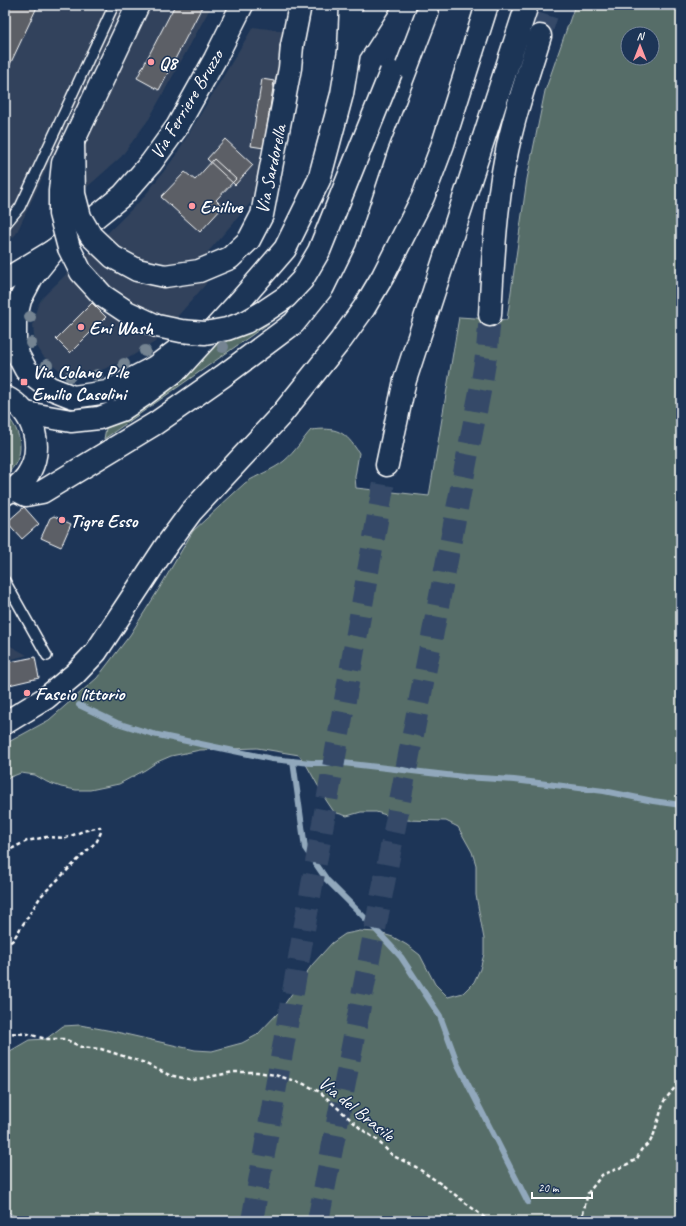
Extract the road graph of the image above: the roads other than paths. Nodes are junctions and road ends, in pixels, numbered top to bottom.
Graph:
1 (114, 5) edge
2 (138, 5) edge
3 (242, 5) edge
4 (300, 5) edge
5 (351, 5) edge
6 (379, 5) edge
7 (486, 5) edge
8 (527, 5) edge
9 (429, 10) edge
10 (540, 36) tunnel mouth
11 (349, 51) junction
12 (73, 142) junction
13 (5, 225) edge
14 (53, 251) junction
15 (5, 280) edge
16 (240, 301) junction
17 (490, 315) tunnel mouth
18 (5, 397) edge
19 (26, 413) junction
20 (387, 465) tunnel mouth
21 (10, 492) edge
22 (5, 581) edge
23 (47, 656) dead end
24 (5, 723) edge

1 - 13 lane
2 - 12 main road, Via Sardorella
3 - 14 main road, Via Ferriere Bruzzo
4 - 12 main road, Via Sardorella, bridge
5 - 11 main road
6 - 11 main road
7 - 24 main road
8 - 20 main road
9 - 12 main road, bridge
9 - 21 main road
10 - 17 main road
11 - 16 main road
14 - 15 main road, Via Ferriere Bruzzo
14 - 16 main road
16 - 19 main road
18 - 19 main road
19 - 21 main road
22 - 23 lane

